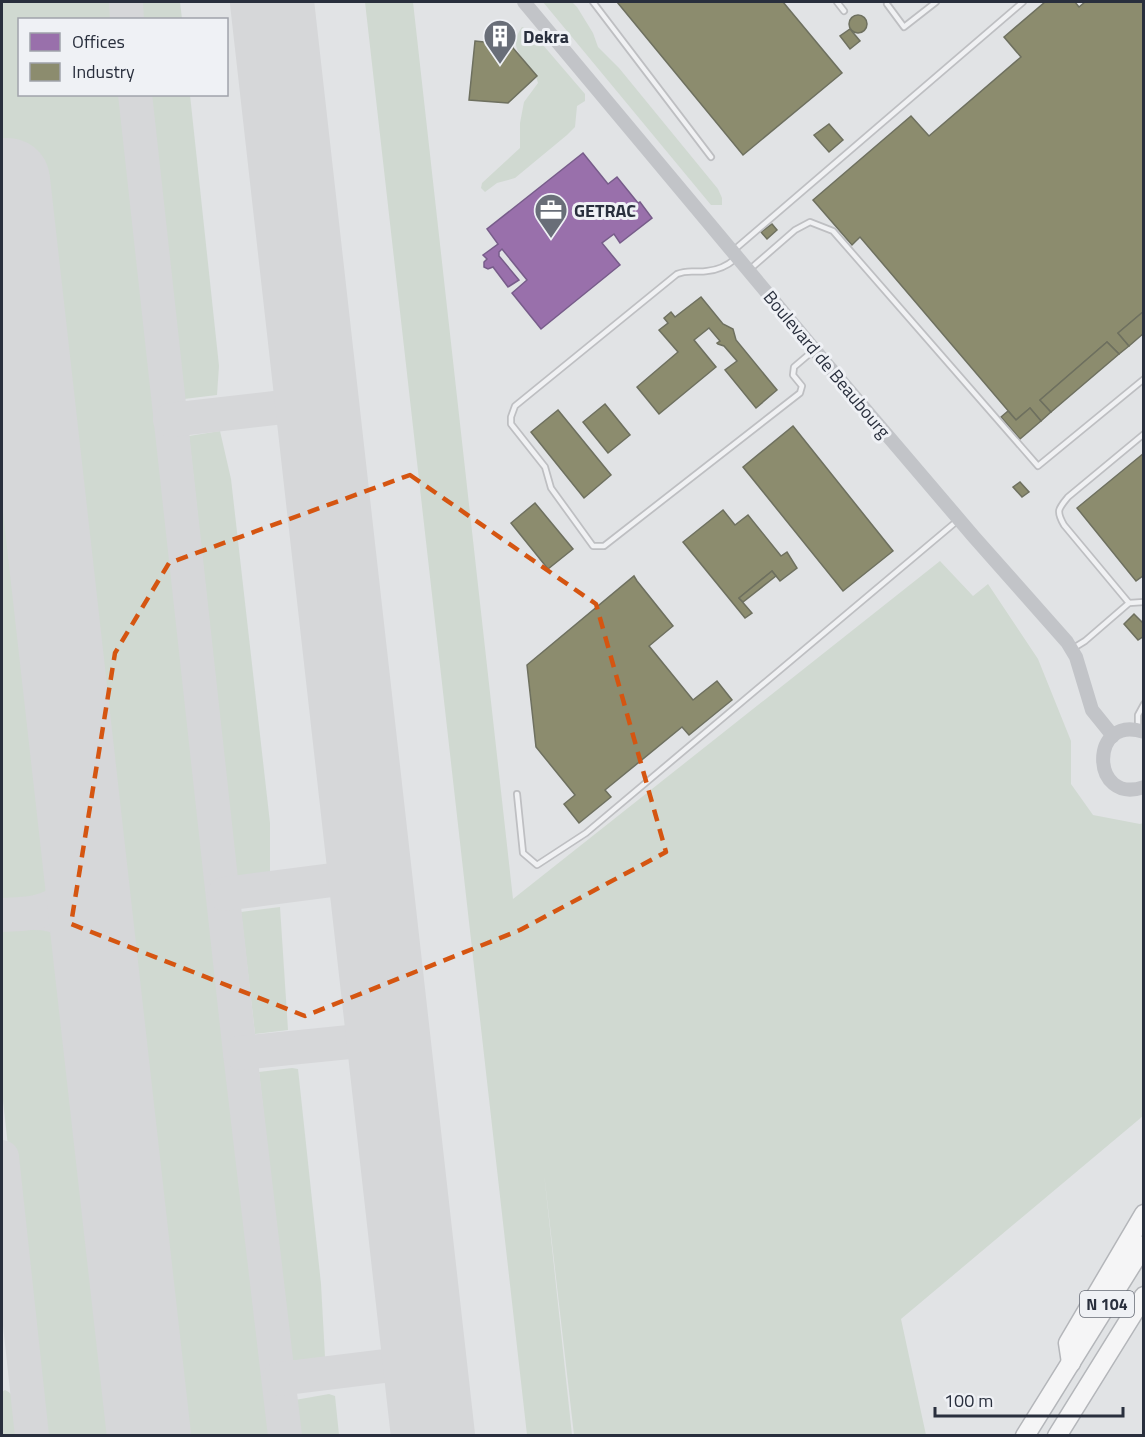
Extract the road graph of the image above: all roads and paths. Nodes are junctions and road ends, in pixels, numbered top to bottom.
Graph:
1 (524, 2) edge
2 (593, 2) edge
3 (837, 2) edge
4 (887, 2) edge
5 (936, 2) edge
6 (1023, 2) edge
7 (844, 11) dead end
8 (711, 157) dead end
9 (735, 254) junction
10 (748, 270) junction
11 (814, 350) junction
12 (1143, 379) edge
13 (1143, 434) edge
14 (959, 519) junction
15 (1143, 602) edge
16 (1130, 603) junction
17 (1072, 649) junction
18 (1143, 704) edge
19 (1141, 731) edge
20 (1113, 736) junction
21 (1143, 787) edge
22 (517, 794) dead end
23 (1143, 1214) edge
24 (1143, 1245) edge
25 (1143, 1296) edge
26 (1071, 1363) junction
27 (1025, 1436) edge
28 (1057, 1436) edge

1 - 9 main road, Boulevard de Beaubourg
2 - 8 lane
3 - 7 lane
4 - 5 lane
6 - 9 lane
9 - 10 main road, Boulevard de Beaubourg
9 - 11 lane
10 - 11 main road, Boulevard de Beaubourg
10 - 12 lane
11 - 14 main road, Boulevard de Beaubourg
13 - 16 lane
14 - 17 main road, Boulevard de Beaubourg
14 - 22 lane
15 - 16 lane
16 - 17 lane
17 - 20 main road, Boulevard de Beaubourg
18 - 19 lane
19 - 20 main road
20 - 21 main road
23 - 26 highway
24 - 26 highway, N 104
25 - 28 highway, N 104
26 - 27 highway, N 104

